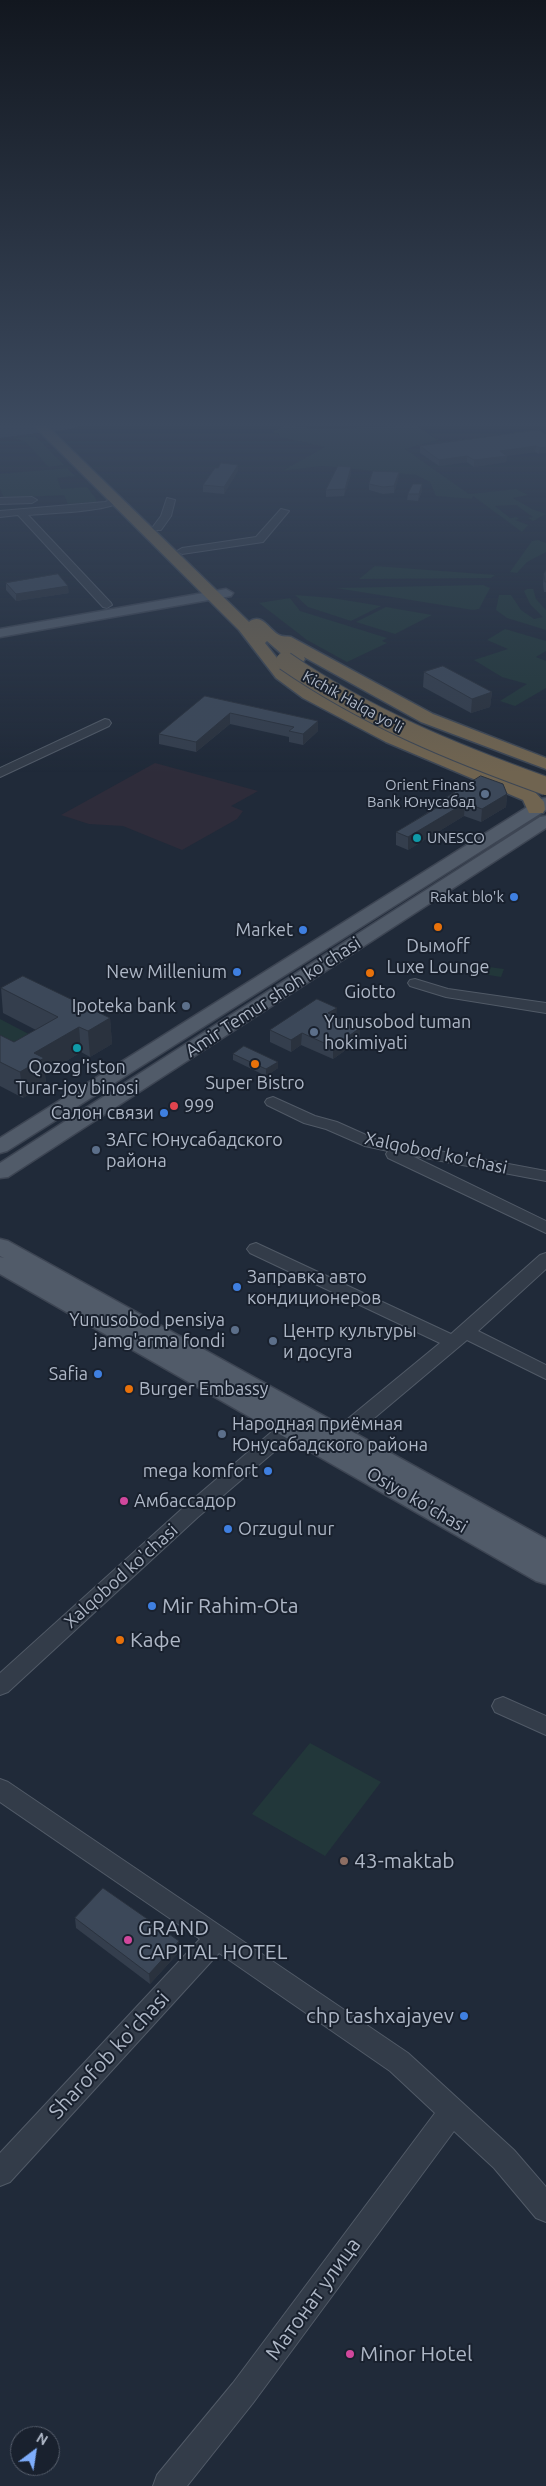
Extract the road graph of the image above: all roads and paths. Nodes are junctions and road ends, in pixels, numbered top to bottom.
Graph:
1 (47, 541) edge
2 (160, 541) edge
3 (171, 541) edge
4 (252, 541) edge
5 (182, 551) junction
6 (216, 592) junction
7 (107, 605) junction
8 (0, 626) edge
9 (254, 628) junction
10 (0, 633) edge
11 (291, 660) junction
12 (105, 722) dead end
13 (494, 745) junction
14 (452, 765) junction
15 (546, 765) edge
16 (0, 772) edge
17 (546, 778) edge
18 (504, 786) junction
19 (546, 786) edge
20 (543, 811) edge
21 (402, 894) junction
22 (422, 902) junction
23 (415, 983) dead end
24 (546, 1008) edge
25 (103, 1082) junction
26 (127, 1091) junction
27 (273, 1102) dead end
28 (371, 1143) junction
29 (0, 1147) edge
30 (0, 1172) edge
31 (546, 1176) edge
32 (546, 1228) edge
33 (0, 1246) edge
34 (256, 1249) dead end
35 (546, 1259) edge
36 (0, 1264) edge
37 (460, 1337) junction
38 (546, 1372) edge
39 (289, 1428) junction
40 (340, 1436) junction
41 (546, 1551) edge
42 (546, 1574) edge
43 (0, 1686) edge
44 (503, 1706) dead end
45 (546, 1726) edge
46 (0, 1789) edge
47 (217, 1938) junction
48 (453, 2110) junction
49 (0, 2173) edge
50 (546, 2208) edge
51 (168, 2486) edge

1 - 7 street
2 - 6 highway, Kichik Halqa yo'li
3 - 5 highway, Kichik Halqa yo'li
4 - 5 street
5 - 6 highway, Kichik Halqa yo'li
6 - 7 main road
6 - 9 highway, Kichik Halqa yo'li
6 - 10 main road
7 - 8 main road
9 - 11 highway, Kichik Halqa yo'li
9 - 13 highway
9 - 14 highway
11 - 17 highway, Kichik Halqa yo'li
11 - 19 highway, Kichik Halqa yo'li, bridge
12 - 16 street
13 - 14 highway
13 - 15 highway
14 - 18 highway
15 - 18 highway
18 - 20 highway
20 - 21 main road, Amir Temur shoh ko'chasi
20 - 22 main road, Amir Temur shoh ko'chasi
21 - 22 main road
21 - 25 main road, Amir Temur shoh ko'chasi
22 - 26 main road, Amir Temur shoh ko'chasi
23 - 24 street
25 - 26 main road
25 - 29 main road, Amir Temur shoh ko'chasi
26 - 30 main road, Amir Temur shoh ko'chasi
27 - 28 street, Xalqobod ko'chasi
28 - 31 street, Xalqobod ko'chasi
28 - 32 street
33 - 40 main road, Osiyo ko'chasi
34 - 37 street
35 - 37 street
36 - 39 main road, Osiyo ko'chasi
37 - 38 street
37 - 40 street
39 - 42 main road, Osiyo ko'chasi
39 - 43 street, Xalqobod ko'chasi
40 - 41 main road, Osiyo ko'chasi
44 - 45 street
46 - 47 street
47 - 48 street
47 - 49 street, Sharofob ko'chasi
48 - 50 street
48 - 51 street, Матонат улица

